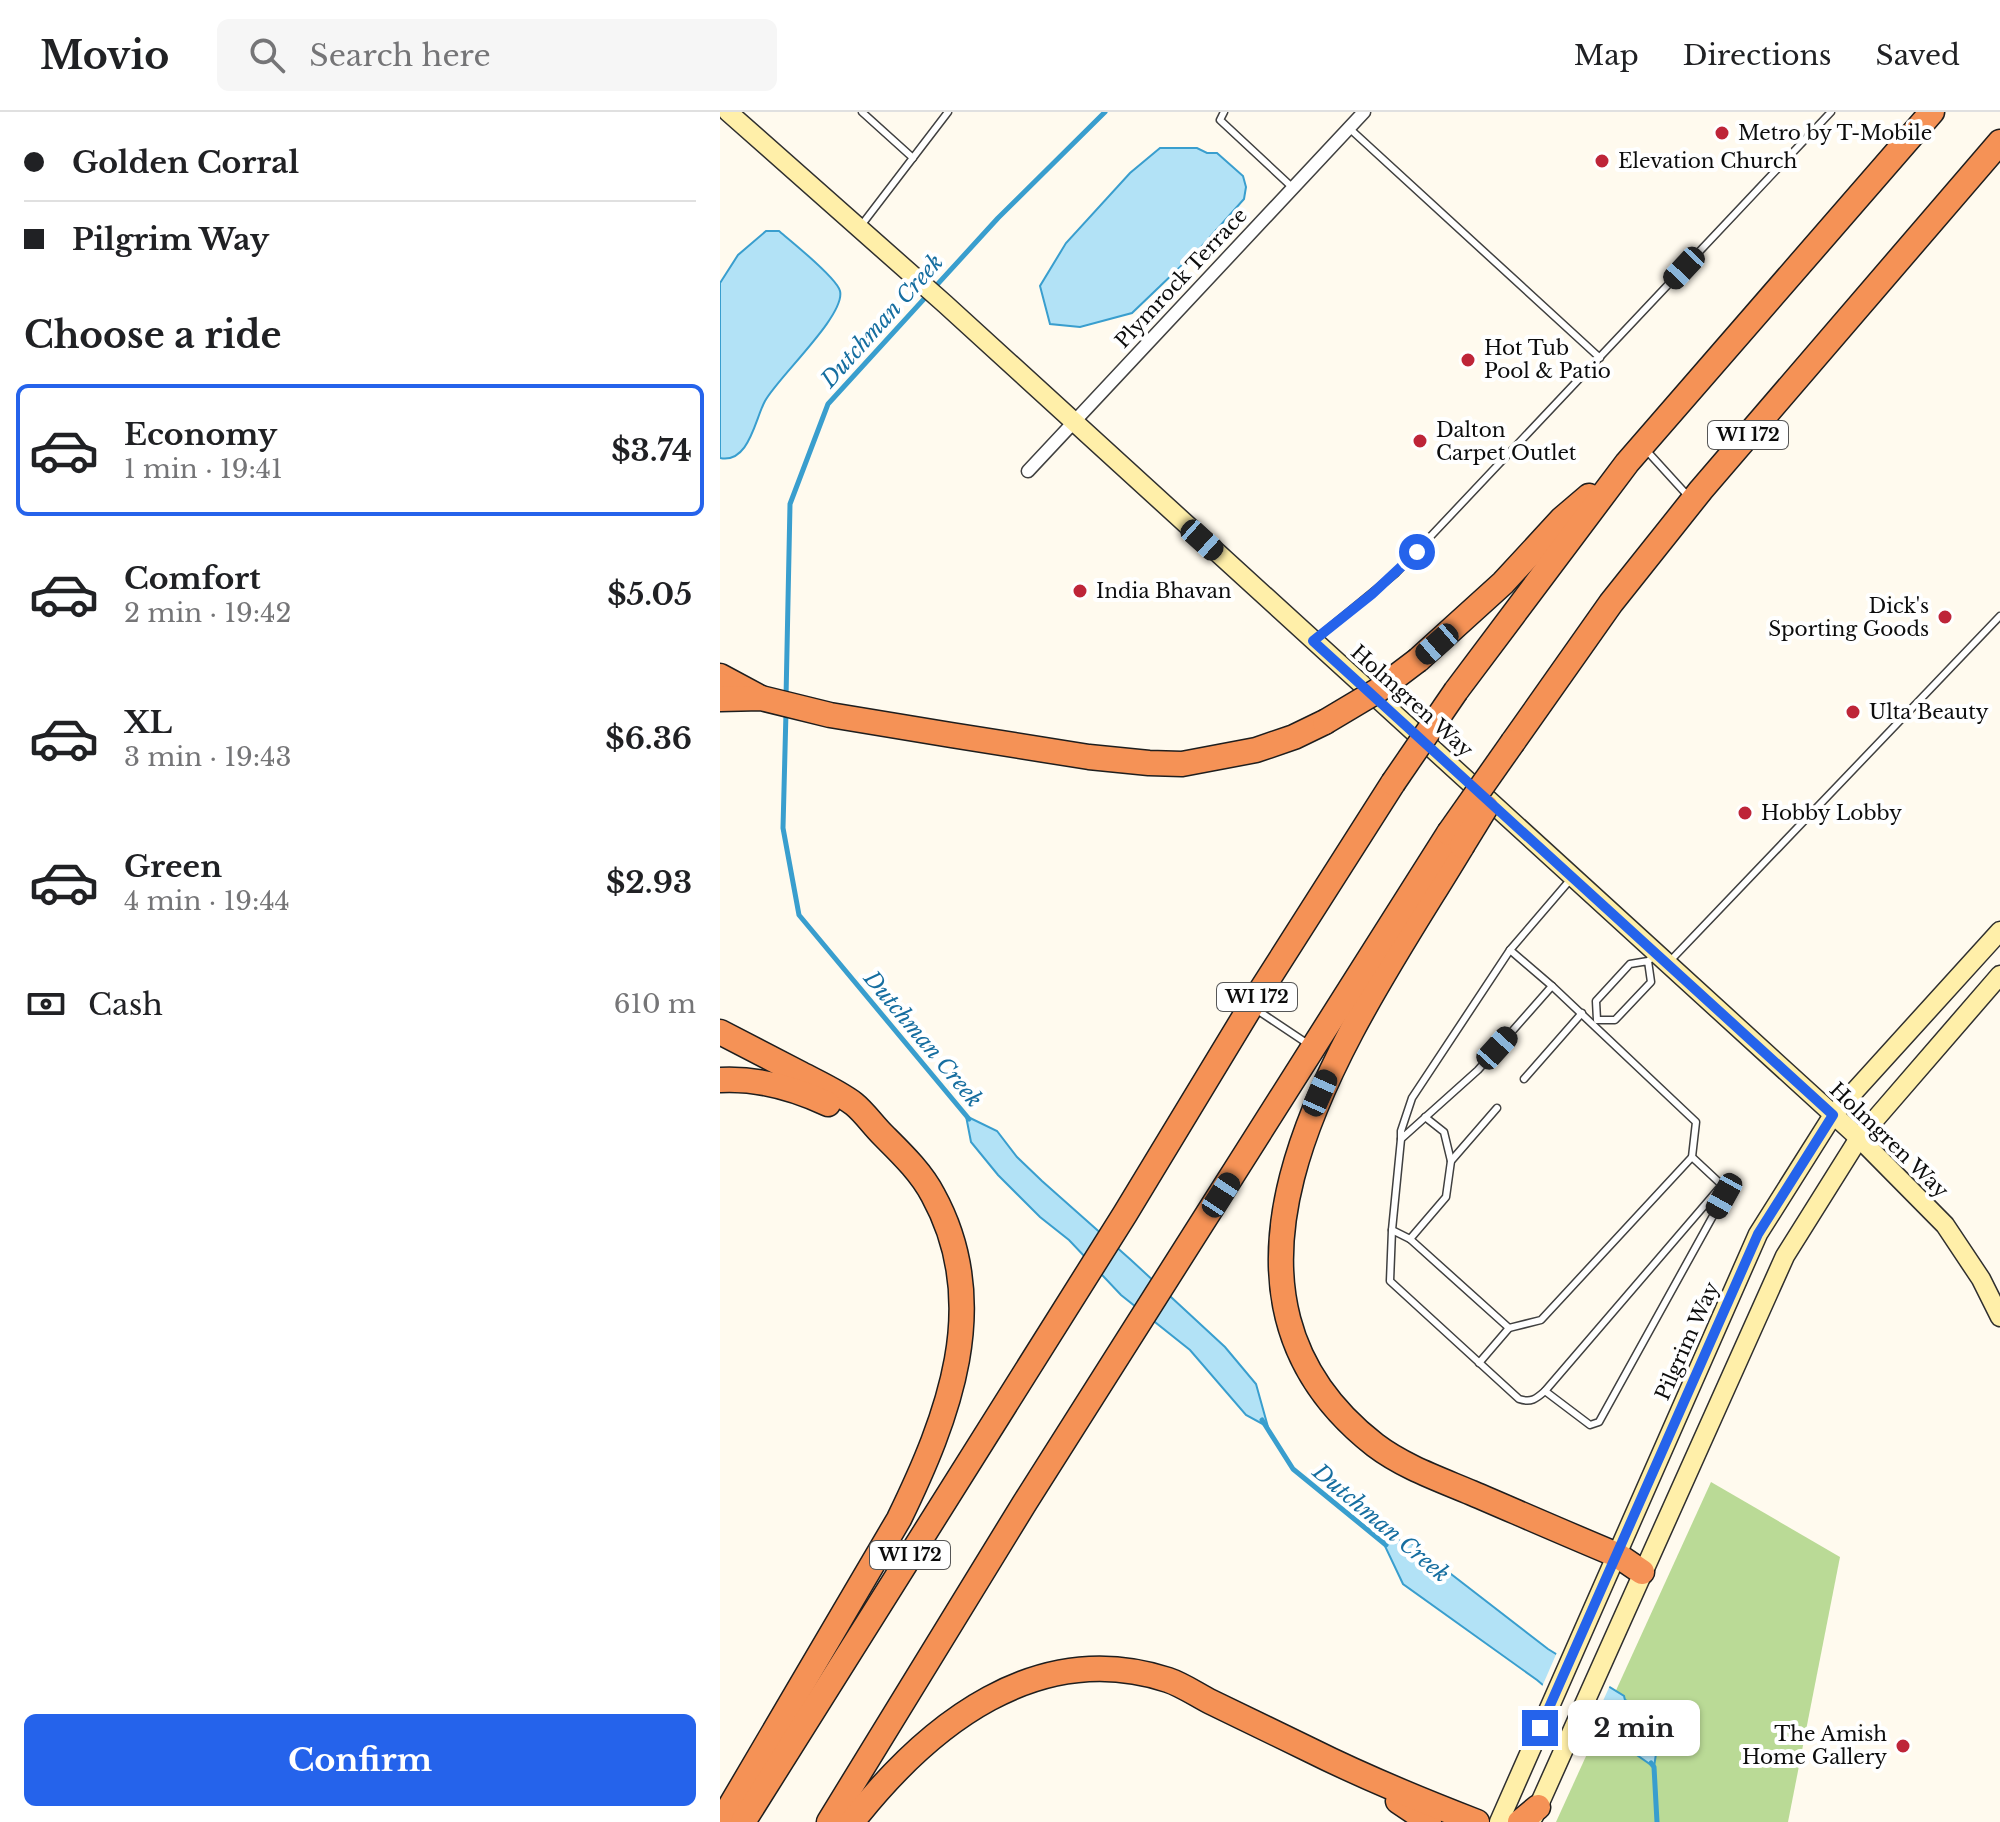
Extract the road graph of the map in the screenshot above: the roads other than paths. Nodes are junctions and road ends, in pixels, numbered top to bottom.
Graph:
1 (728, 112) edge
2 (862, 112) edge
3 (948, 112) edge
4 (1224, 112) edge
5 (1364, 112) edge
6 (1831, 112) edge
7 (1932, 112) edge
8 (1349, 128) junction
9 (2000, 142) edge
10 (913, 158) junction
11 (1293, 188) junction
12 (859, 228) junction
13 (1600, 358) junction
14 (1073, 422) junction
15 (1635, 454) junction
16 (1028, 471) dead end
17 (1693, 500) junction
18 (2000, 616) edge
19 (1313, 641) junction
20 (720, 676) edge
21 (761, 698) junction
22 (720, 699) edge
23 (1456, 840) junction
24 (1572, 878) junction
25 (2000, 931) edge
26 (1510, 950) junction
27 (1657, 960) junction
28 (2000, 975) edge
29 (1552, 986) junction
30 (1251, 1006) junction
31 (1582, 1013) junction
32 (720, 1032) edge
33 (1314, 1048) junction
34 (1524, 1079) dead end
35 (720, 1080) edge
36 (1497, 1108) dead end
37 (1833, 1115) junction
38 (1425, 1117) junction
39 (874, 1125) junction
40 (1859, 1138) junction
41 (1401, 1139) junction
42 (1692, 1157) junction
43 (1451, 1161) junction
44 (1722, 1185) junction
45 (1392, 1230) junction
46 (1410, 1239) junction
47 (2000, 1317) edge
48 (1509, 1328) junction
49 (1479, 1363) junction
50 (1545, 1391) junction
51 (1617, 1555) junction
52 (1642, 1572) junction
53 (1363, 1777) junction
54 (1530, 1817) edge
55 (721, 1822) edge
56 (743, 1822) edge
57 (829, 1822) edge
58 (852, 1822) edge
59 (1429, 1822) edge
60 (1477, 1822) edge
61 (1499, 1822) edge

1 - 12 street, Holmgren Way
2 - 10 lane
3 - 10 lane
4 - 11 lane
5 - 8 street, Plymrock Terrace
6 - 13 lane
7 - 15 highway, WI 172
8 - 11 street, Plymrock Terrace
8 - 13 lane
9 - 17 highway, WI 172
10 - 12 lane
11 - 14 street, Plymrock Terrace
12 - 14 street, Holmgren Way
13 - 19 lane
14 - 16 street, Plymrock Terrace
14 - 19 street, Holmgren Way
15 - 17 lane
15 - 21 highway, bridge
15 - 30 highway, WI 172, bridge
17 - 23 highway, WI 172, bridge
18 - 27 lane
19 - 24 street, Holmgren Way
20 - 21 highway
21 - 22 highway
23 - 33 highway, WI 172
23 - 51 highway
24 - 26 lane
24 - 27 street, Holmgren Way
25 - 37 street, Pilgrim Way
26 - 29 lane
26 - 41 lane
27 - 27 lane
27 - 37 street, Holmgren Way
28 - 40 street
29 - 31 lane
29 - 38 lane
30 - 33 lane
30 - 56 highway, WI 172
31 - 34 lane
31 - 42 lane
32 - 39 highway
33 - 57 highway, WI 172
35 - 39 highway
36 - 43 lane
37 - 40 street, Holmgren Way
37 - 51 street, Pilgrim Way
38 - 41 lane
38 - 43 lane
39 - 55 highway
40 - 47 street, Holmgren Way
40 - 52 street
41 - 45 lane
42 - 44 lane
42 - 48 lane
43 - 46 lane
44 - 50 lane
44 - 50 lane
45 - 46 lane
45 - 49 lane
46 - 48 lane
48 - 49 lane
49 - 50 lane
51 - 52 highway
51 - 61 street, Pilgrim Way
52 - 54 street
53 - 58 highway
53 - 59 highway
53 - 60 highway

